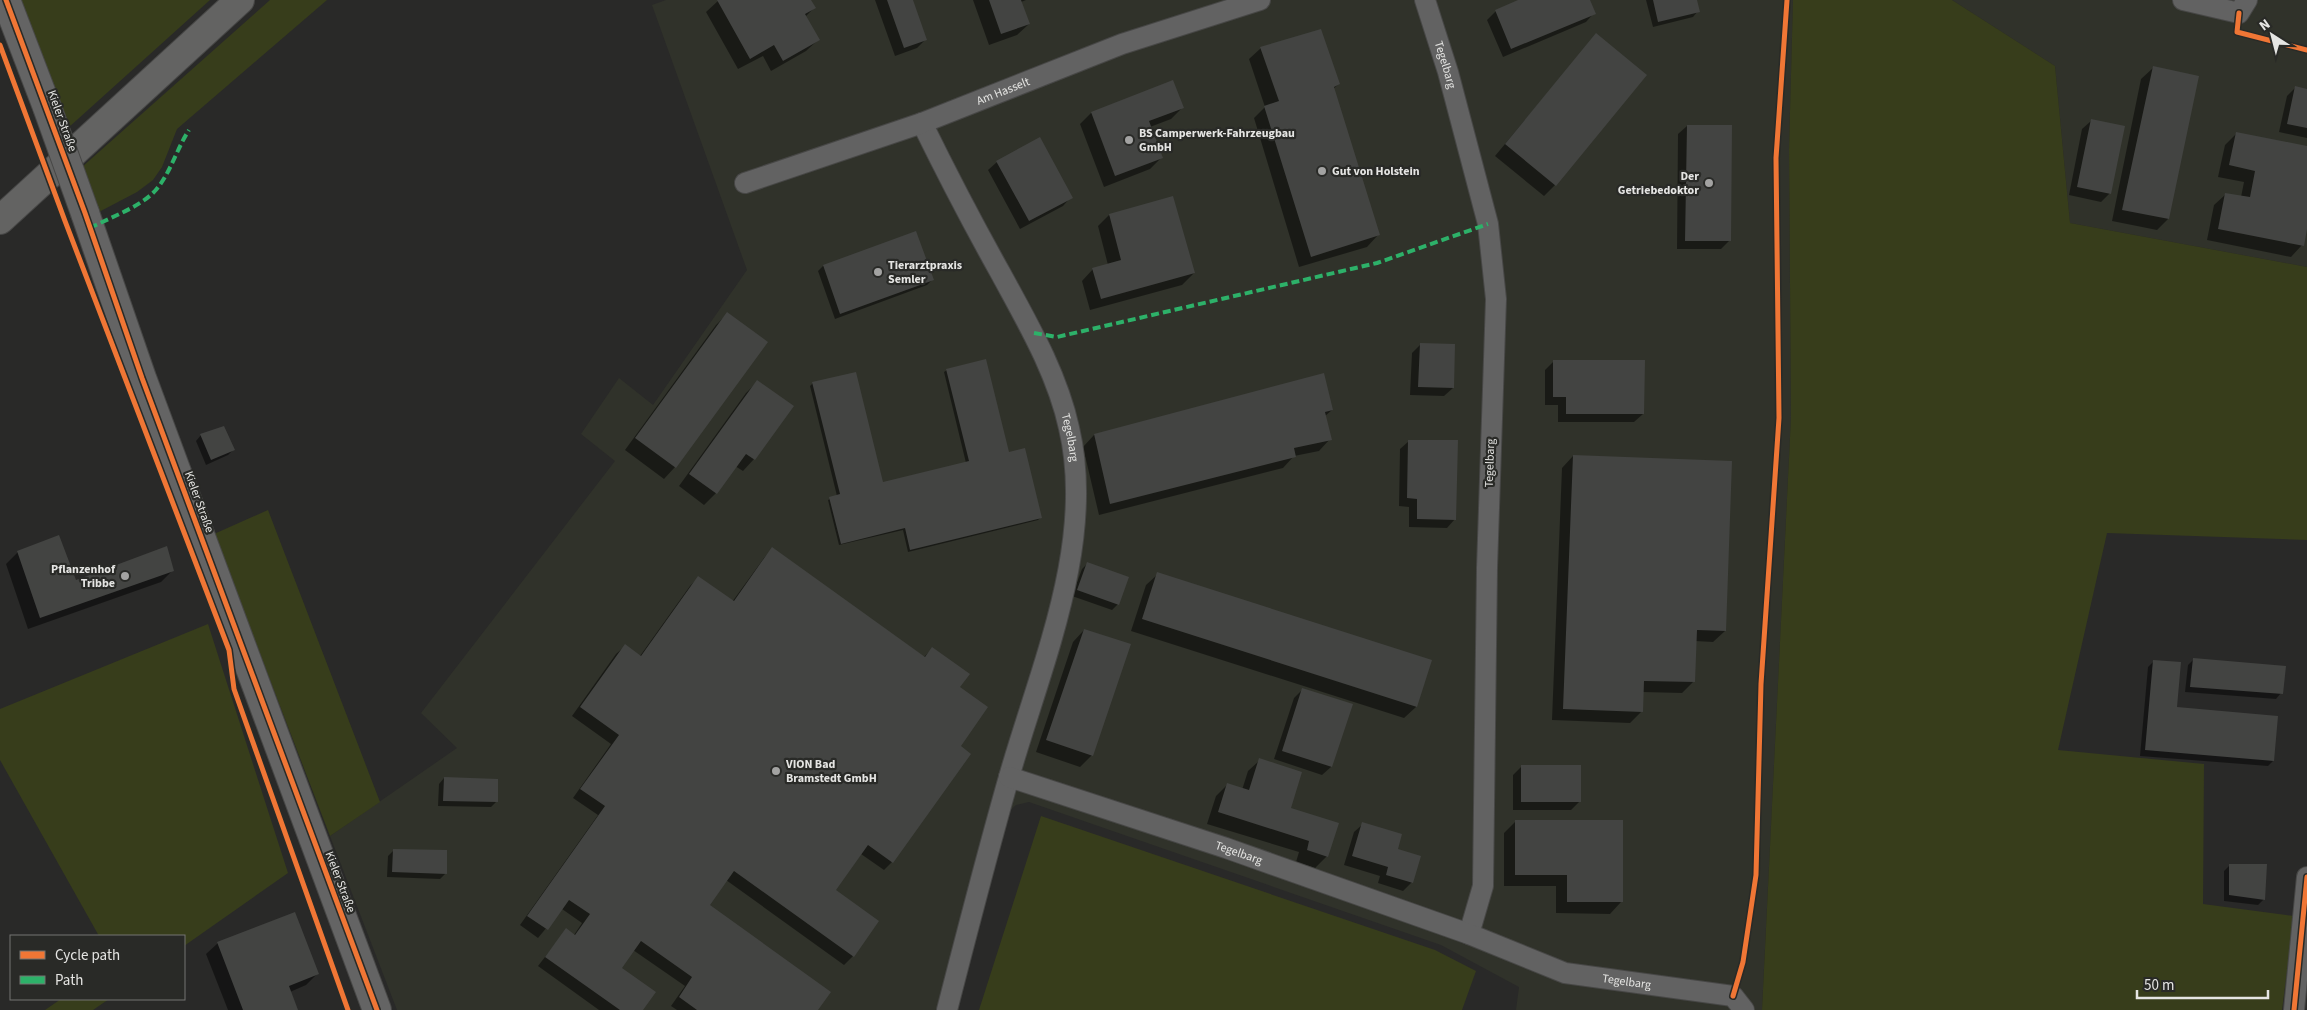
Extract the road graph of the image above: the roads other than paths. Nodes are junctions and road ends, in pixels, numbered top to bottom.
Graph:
1 (6, 0) edge
2 (240, 0) edge
3 (1260, 0) edge
4 (1425, 0) edge
5 (2183, 0) edge
6 (2247, 0) edge
7 (922, 123) junction
8 (745, 183) dead end
9 (0, 220) edge
10 (1009, 778) junction
11 (2307, 877) edge
12 (1469, 934) junction
13 (1739, 1003) edge
14 (378, 1010) edge
15 (947, 1010) edge
16 (2294, 1010) edge

1 - 14 street, Kieler Straße, bridge
2 - 9 main road
3 - 7 street, Am Hasselt
4 - 12 street, Tegelbarg
5 - 6 street
7 - 8 street, Am Hasselt
7 - 10 street, Tegelbarg
10 - 12 street, Tegelbarg
10 - 15 street, Tegelbarg
11 - 16 street
12 - 13 street, Tegelbarg

